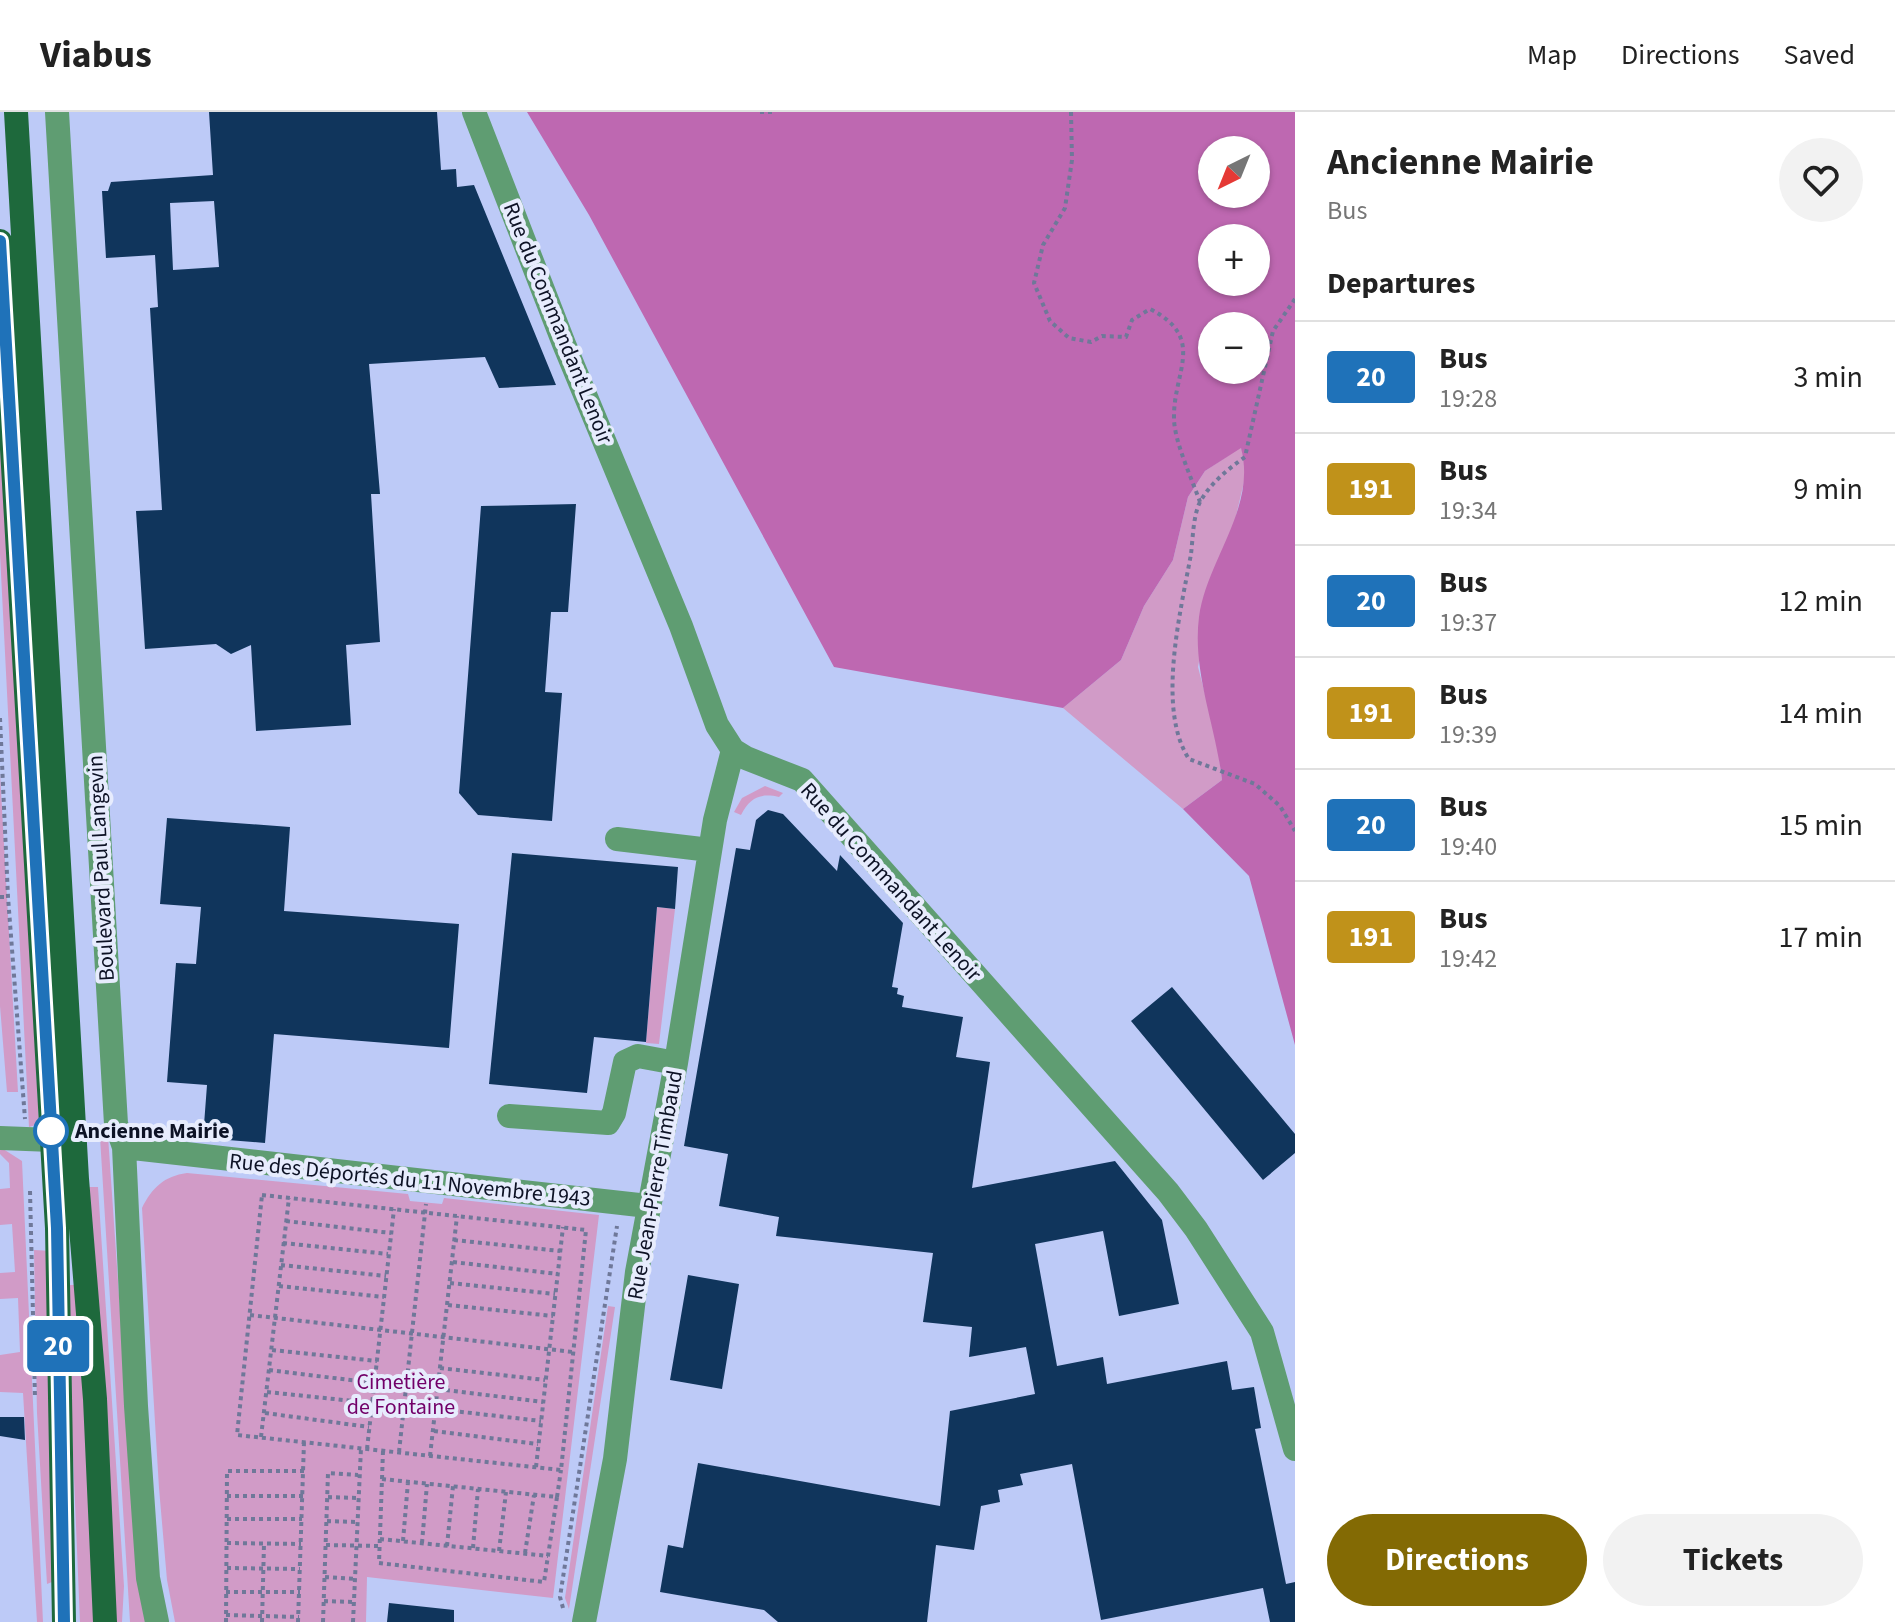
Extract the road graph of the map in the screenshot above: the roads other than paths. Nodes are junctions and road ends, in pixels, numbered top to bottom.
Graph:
1 (16, 112) edge
2 (57, 112) edge
3 (474, 112) edge
4 (0, 241) edge
5 (733, 750) junction
6 (617, 839) dead end
7 (710, 850) junction
8 (676, 1063) junction
9 (509, 1116) dead end
10 (0, 1138) edge
11 (52, 1140) junction
12 (124, 1147) junction
13 (639, 1204) junction
14 (1295, 1449) edge
15 (574, 1616) edge
16 (64, 1622) edge
17 (105, 1622) edge
18 (157, 1622) edge

1 - 17 main road, Boulevard Paul Langevin
2 - 12 street, Boulevard Paul Langevin
3 - 5 street, Rue du Commandant Lenoir
4 - 11 main road
5 - 7 street, Rue Jean-Pierre Timbaud
5 - 14 street, Rue du Commandant Lenoir
6 - 7 street
7 - 8 street, Rue Jean-Pierre Timbaud
8 - 9 street
8 - 13 street, Rue Jean-Pierre Timbaud
10 - 11 street
11 - 16 main road
12 - 13 street, Rue des Déportés du 11 Novembre 1943
12 - 18 street, Boulevard Paul Langevin
13 - 15 street, Rue Jean-Pierre Timbaud

